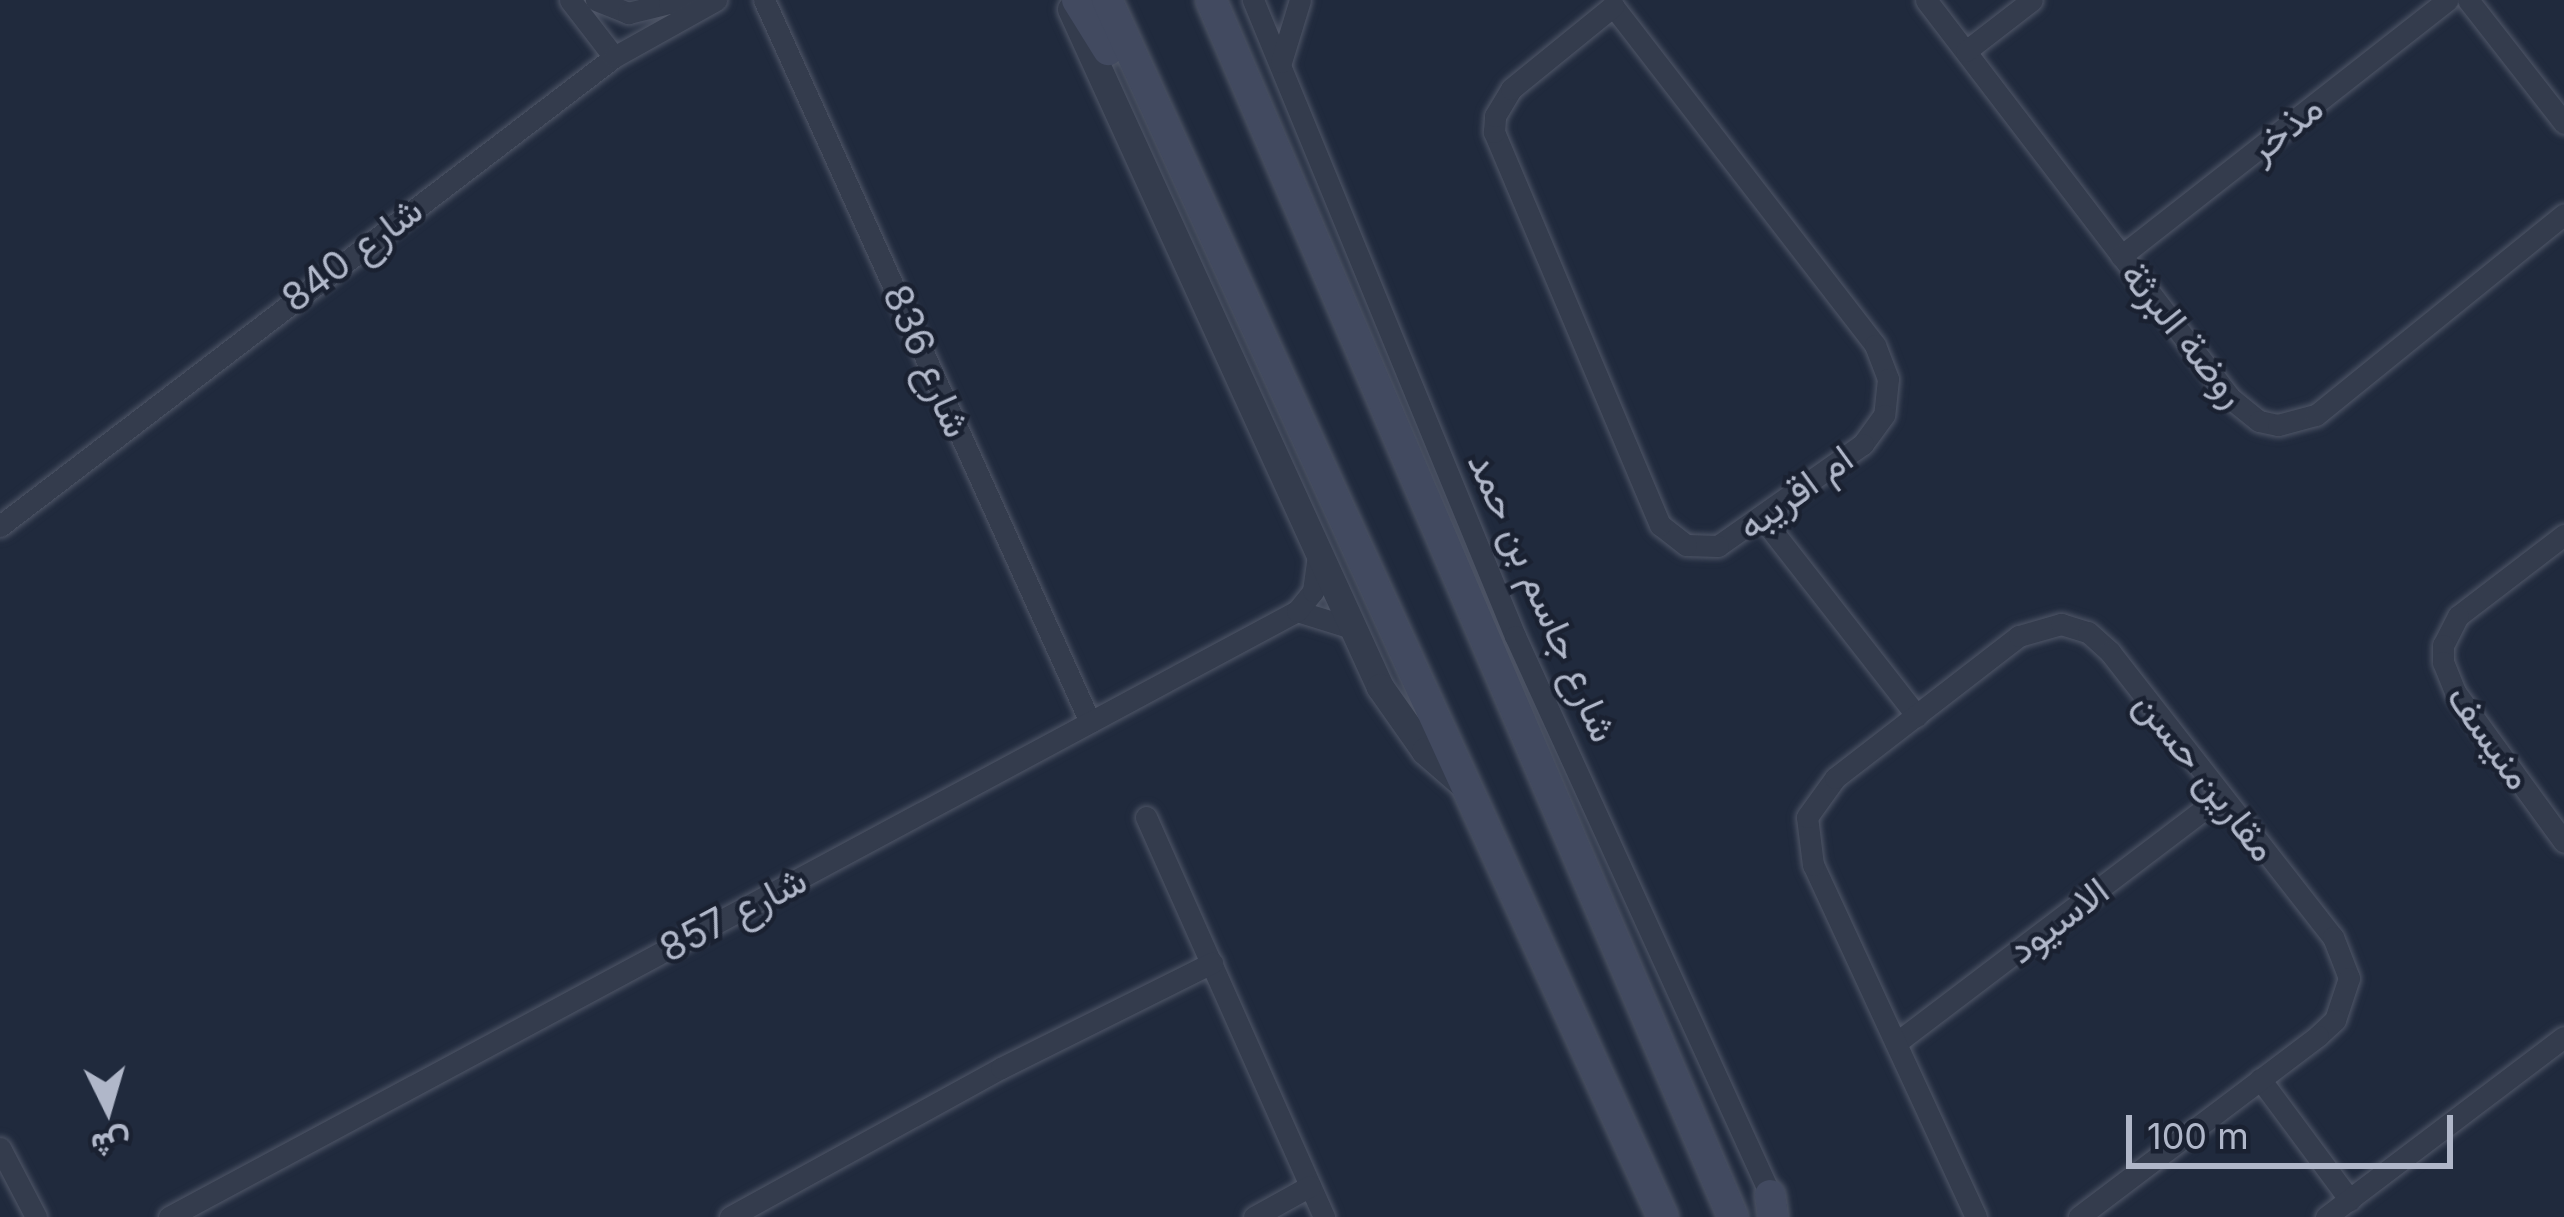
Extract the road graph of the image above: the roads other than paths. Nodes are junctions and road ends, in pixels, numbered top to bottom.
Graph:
1 (570, 0) edge
2 (596, 0) edge
3 (764, 0) edge
4 (1067, 0) edge
5 (1077, 0) edge
6 (1107, 0) edge
7 (1210, 0) edge
8 (1253, 0) edge
9 (1300, 0) edge
10 (1926, 0) edge
11 (2032, 0) edge
12 (2449, 0) edge
13 (2468, 0) edge
14 (714, 1) edge
15 (1611, 3) edge
16 (1966, 51) junction
17 (614, 57) junction
18 (1280, 62) junction
19 (1162, 120) junction
20 (2564, 123) edge
21 (2564, 214) edge
22 (2121, 256) junction
23 (1763, 519) junction
24 (0, 526) edge
25 (2564, 535) edge
26 (1318, 553) junction
27 (1298, 611) junction
28 (1352, 628) junction
29 (1917, 716) junction
30 (1090, 722) junction
31 (1464, 784) junction
32 (2221, 796) junction
33 (1146, 817) dead end
34 (2564, 842) edge
35 (1212, 963) junction
36 (2564, 1037) edge
37 (1895, 1043) junction
38 (2260, 1079) junction
39 (0, 1148) edge
40 (1310, 1186) junction
41 (2350, 1199) junction
42 (1774, 1210) edge
43 (36, 1217) edge
44 (169, 1217) edge
45 (730, 1217) edge
46 (1254, 1217) edge
47 (1324, 1217) edge
48 (1663, 1217) edge
49 (1733, 1217) edge
50 (1976, 1217) edge
51 (2079, 1217) edge
52 (2326, 1217) edge

1 - 17 street
2 - 14 street
3 - 30 street, شارع 836
4 - 26 street
5 - 19 main road
6 - 19 main road
7 - 49 main road, شارع جاسم بن حمد
8 - 18 street, شارع جاسم بن حمد
9 - 18 street
10 - 16 street, روضة البرثة
11 - 16 street
12 - 22 street, مذخر
13 - 20 street
14 - 17 street, شارع 840
15 - 23 street, ام اقريبه
15 - 23 street, ام اقريبه
16 - 22 street, روضة البرثة
17 - 24 street, شارع 840
18 - 42 street, شارع جاسم بن حمد
19 - 31 main road
21 - 22 street, روضة البرثة
23 - 29 street
25 - 34 street, منيسف
26 - 27 street
26 - 28 street
27 - 28 street
27 - 30 street, شارع 857
28 - 31 street
29 - 32 street, مقارين حسن
29 - 37 street, مقارين حسن
30 - 44 street, شارع 857
31 - 48 main road
32 - 37 street, الاسيود
32 - 38 street, مقارين حسن
33 - 35 street
35 - 40 street
35 - 45 street
36 - 41 street
37 - 50 street, مقارين حسن
38 - 41 street
38 - 51 street, مقارين حسن
39 - 43 street
40 - 46 street
40 - 47 street
41 - 52 street

